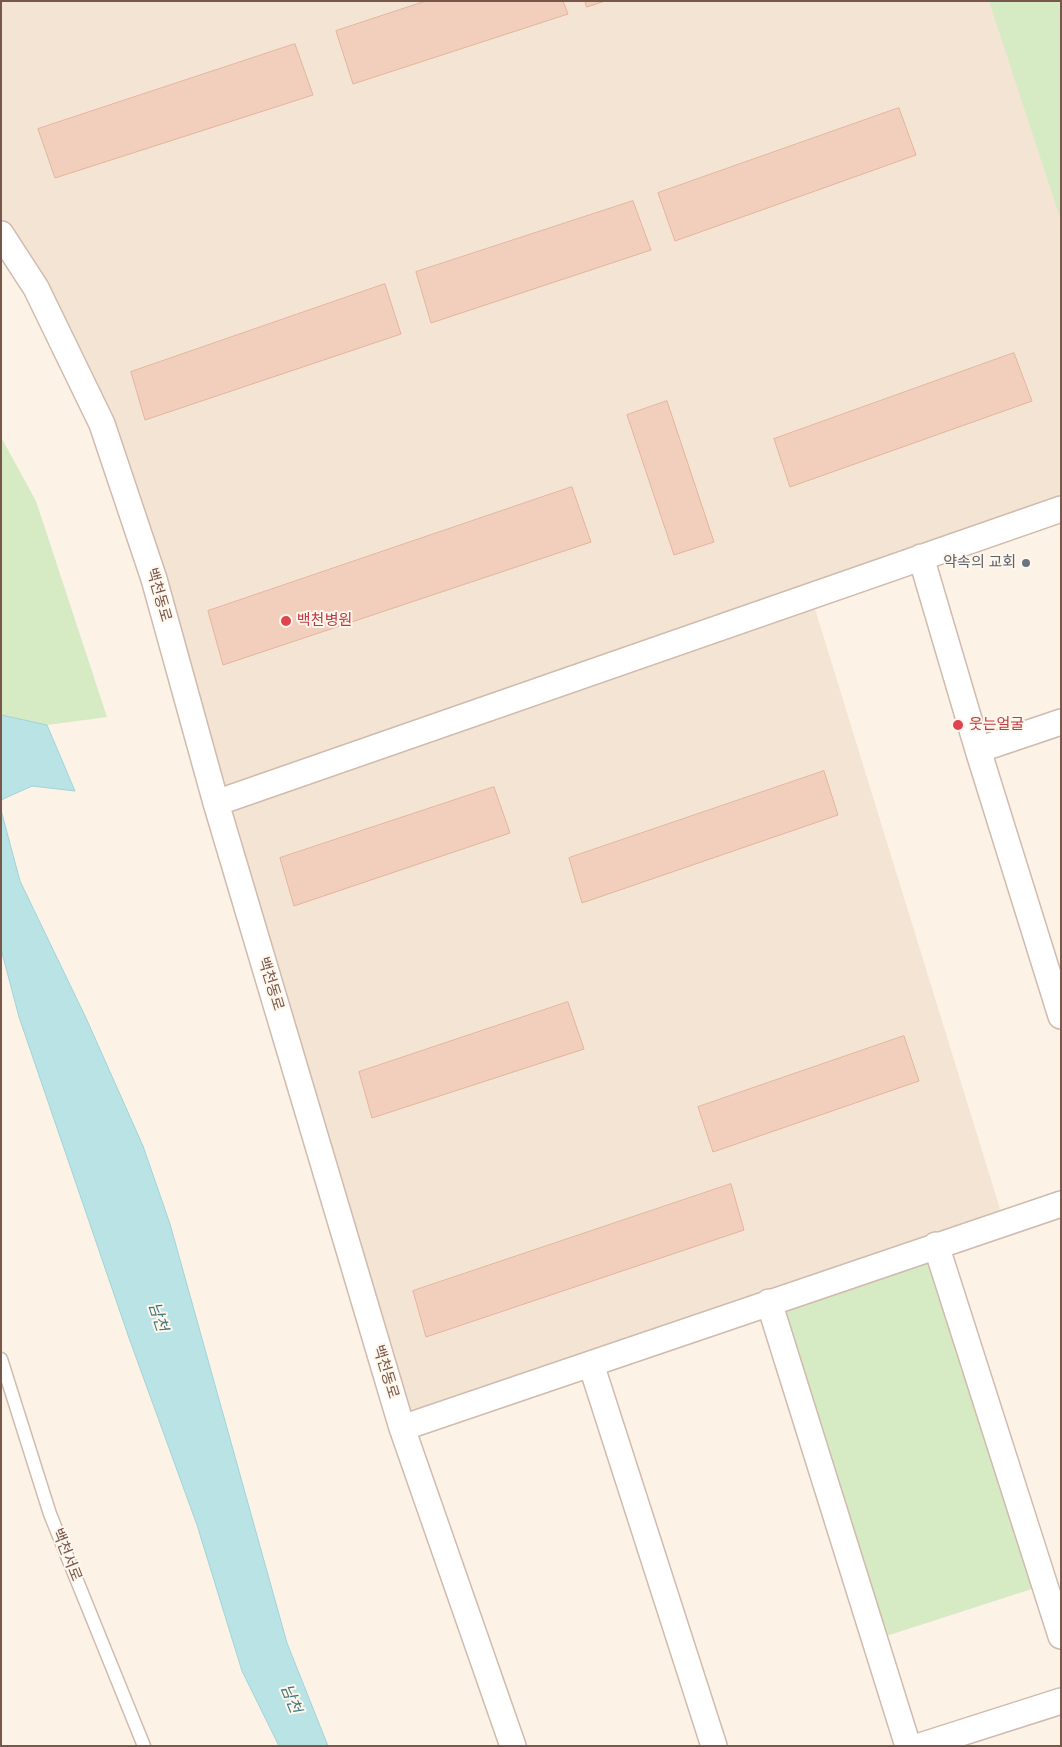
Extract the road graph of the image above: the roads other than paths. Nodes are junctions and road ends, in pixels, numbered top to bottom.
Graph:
1 (1, 234) edge
2 (1061, 509) edge
3 (921, 557) junction
4 (1061, 722) edge
5 (978, 750) junction
6 (216, 803) junction
7 (1061, 1016) edge
8 (1061, 1204) edge
9 (936, 1245) junction
10 (768, 1302) junction
11 (1, 1359) edge
12 (591, 1364) junction
13 (402, 1428) junction
14 (1061, 1636) edge
15 (1061, 1701) edge
16 (144, 1746) edge
17 (513, 1746) edge
18 (714, 1746) edge
19 (908, 1746) edge
20 (920, 1746) edge

1 - 6 street, 백천동로
2 - 3 street
3 - 5 street
3 - 6 street
4 - 5 street
5 - 7 street
6 - 13 street, 백천동로
8 - 9 street
9 - 10 street
9 - 14 street
10 - 12 street
10 - 19 street
11 - 16 lane, 백천서로
12 - 13 street
12 - 18 street
13 - 17 street, 백천동로
15 - 20 street

